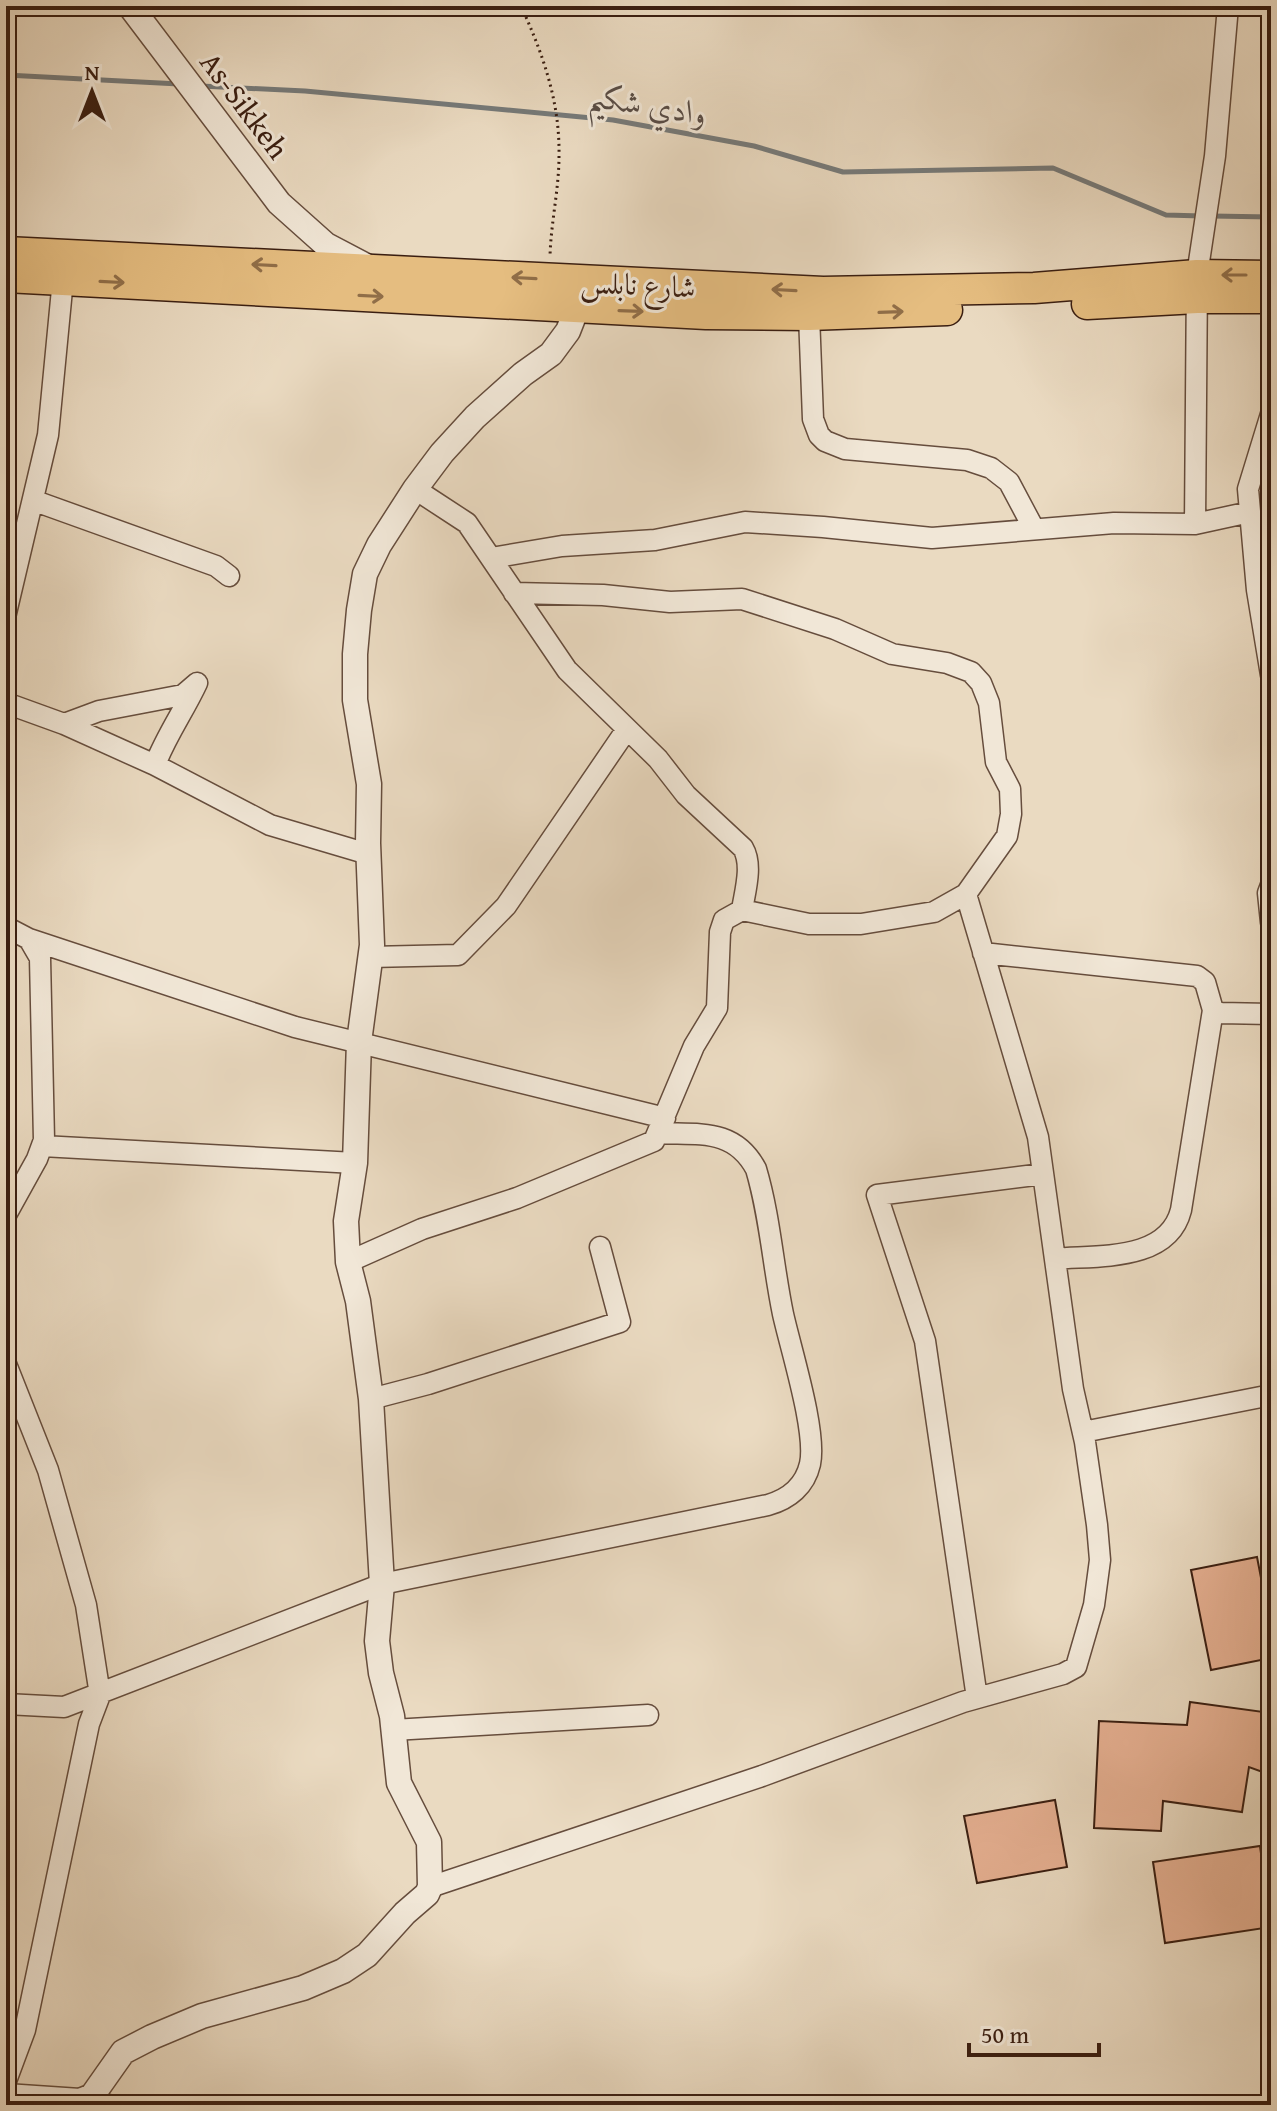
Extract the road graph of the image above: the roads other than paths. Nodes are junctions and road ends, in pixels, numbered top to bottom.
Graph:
1 (130, 6) edge
2 (1228, 6) edge
3 (279, 203) junction
4 (6, 252) edge
5 (309, 268) junction
6 (375, 271) junction
7 (1271, 276) edge
8 (6, 277) edge
9 (63, 279) junction
10 (1197, 286) junction
11 (1271, 298) edge
12 (577, 308) junction
13 (809, 315) junction
14 (1271, 414) edge
15 (415, 489) junction
16 (35, 501) junction
17 (1250, 512) junction
18 (1195, 524) junction
19 (1034, 529) junction
20 (491, 558) junction
21 (229, 576) dead end
22 (514, 593) junction
23 (6, 613) edge
24 (1271, 675) edge
25 (6, 703) edge
26 (64, 724) junction
27 (627, 729) junction
28 (155, 765) junction
29 (368, 854) junction
30 (1271, 885) edge
31 (966, 894) junction
32 (742, 910) junction
33 (1271, 922) edge
34 (6, 927) edge
35 (29, 939) junction
36 (983, 953) junction
37 (370, 957) junction
38 (1213, 1010) junction
39 (1271, 1014) edge
40 (359, 1042) junction
41 (662, 1126) junction
42 (42, 1146) junction
43 (355, 1163) junction
44 (1043, 1174) junction
45 (6, 1215) edge
46 (600, 1247) dead end
47 (1055, 1259) junction
48 (348, 1262) junction
49 (6, 1364) edge
50 (1271, 1395) edge
51 (371, 1399) junction
52 (1083, 1432) junction
53 (382, 1584) junction
54 (100, 1695) junction
55 (977, 1698) junction
56 (6, 1704) edge
57 (648, 1715) dead end
58 (393, 1730) junction
59 (430, 1887) junction
60 (6, 2081) edge
61 (6, 2096) edge
62 (97, 2102) edge

1 - 3 street, As-Sikkeh
2 - 10 street
3 - 5 street
3 - 6 street
5 -> 4 main road, شارع نابلس
5 - 6 main road, شارع نابلس
10 -> 6 main road, شارع نابلس
7 -> 10 main road, شارع نابلس
8 - 9 main road, شارع نابلس
9 -> 12 main road, شارع نابلس
9 - 16 street
10 - 11 main road, شارع نابلس
13 -> 10 main road, شارع نابلس
10 - 18 street
12 -> 13 main road, شارع نابلس
12 - 15 street
13 - 19 street
14 - 17 street
15 - 20 street
15 - 29 street
16 - 21 street
16 - 23 street
17 - 18 street
17 - 24 street
18 - 19 street
19 - 20 street
20 - 22 street
22 - 27 street
22 - 31 street
25 - 26 street
26 - 28 street
26 - 28 street
27 - 32 street
27 - 37 street
28 - 29 street
29 - 37 street
30 - 33 street
31 - 32 street
31 - 36 street
32 - 41 street
34 - 35 street
35 - 40 street
35 - 42 street
36 - 38 street
36 - 44 street
37 - 40 street
38 - 39 street
38 - 47 street
40 - 41 street
40 - 43 street
41 - 48 street
41 - 53 street
42 - 43 street
42 - 45 street
43 - 48 street
44 - 47 street
44 - 55 street
46 - 51 street
47 - 52 street
48 - 51 street
49 - 54 street
50 - 52 street
51 - 53 street
52 - 55 street
53 - 54 street
53 - 58 street
54 - 56 street
54 - 60 street
55 - 59 street
57 - 58 street
58 - 59 street
59 - 62 street
61 - 62 street

